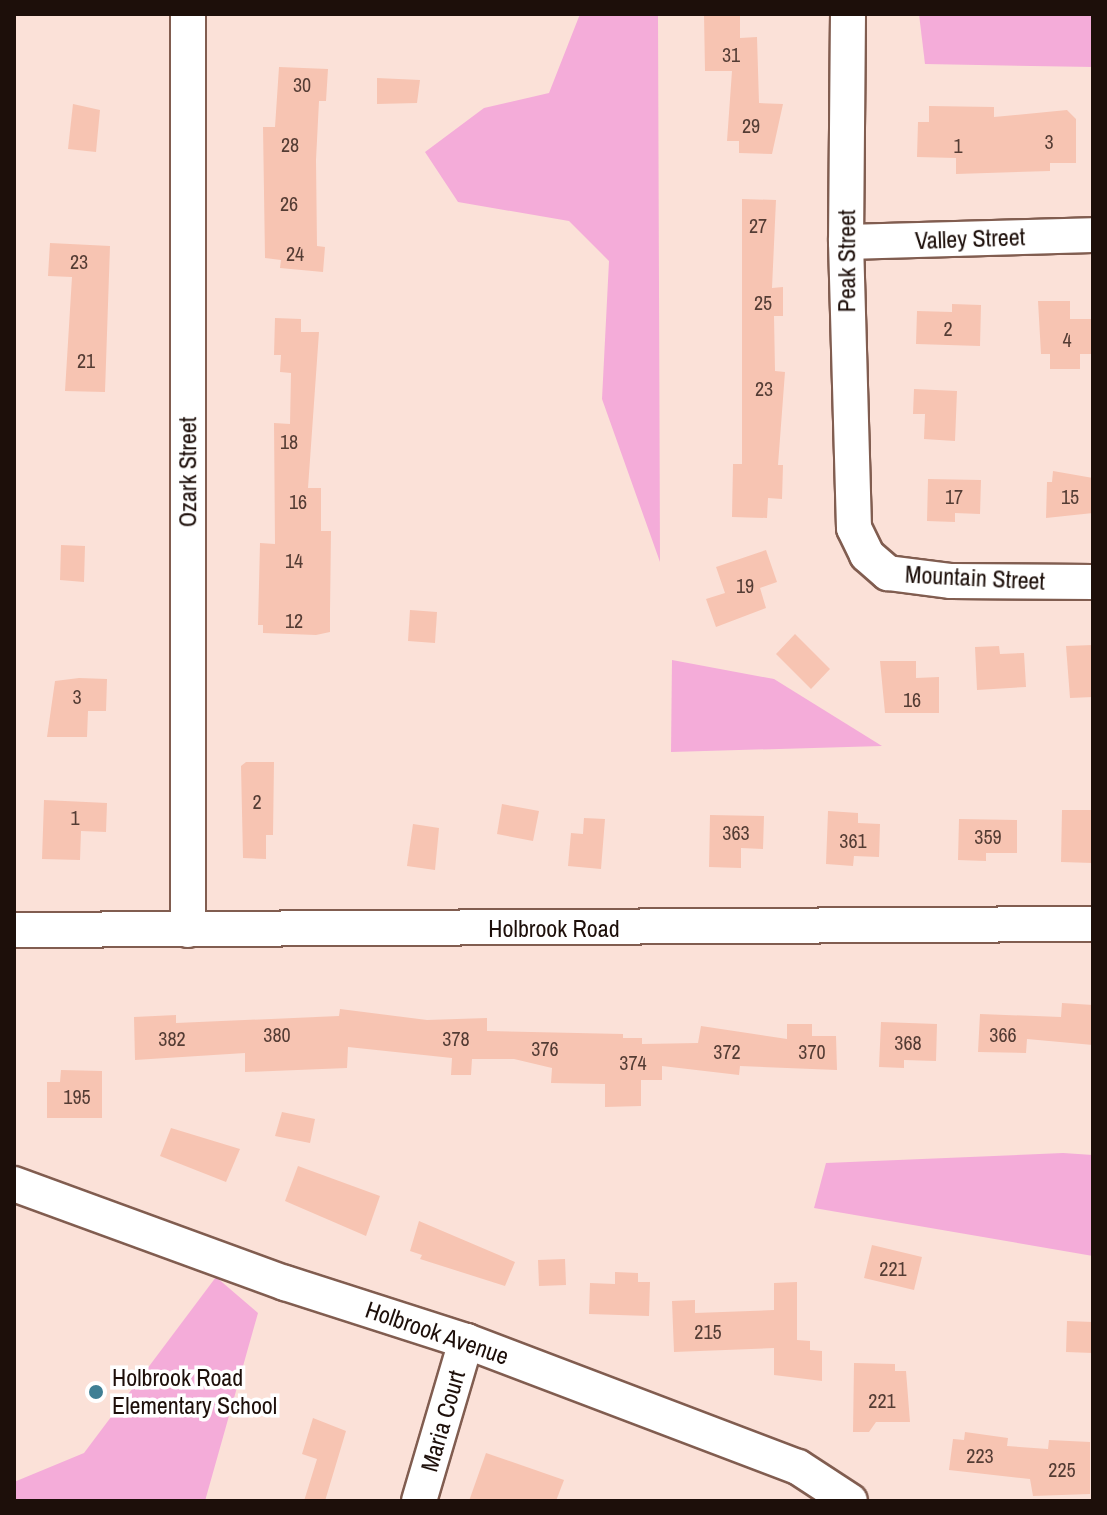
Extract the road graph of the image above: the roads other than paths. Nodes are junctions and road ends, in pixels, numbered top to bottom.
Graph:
1 (188, 14) edge
2 (848, 14) edge
3 (1093, 235) edge
4 (846, 242) junction
5 (850, 507) joint
6 (1093, 582) edge
7 (1093, 924) edge
8 (14, 930) edge
9 (188, 930) junction
10 (14, 1184) edge
11 (466, 1341) junction
12 (419, 1501) edge
13 (850, 1501) edge

1 - 9 street, Ozark Street
2 - 4 street, Peak Street
3 - 4 street, Valley Street
4 - 5 street, Peak Street
5 - 6 street, Mountain Street
7 - 9 street, Holbrook Road
8 - 9 street, Holbrook Road
10 - 11 street, Holbrook Avenue
11 - 12 street, Maria Court
11 - 13 street, Holbrook Avenue

